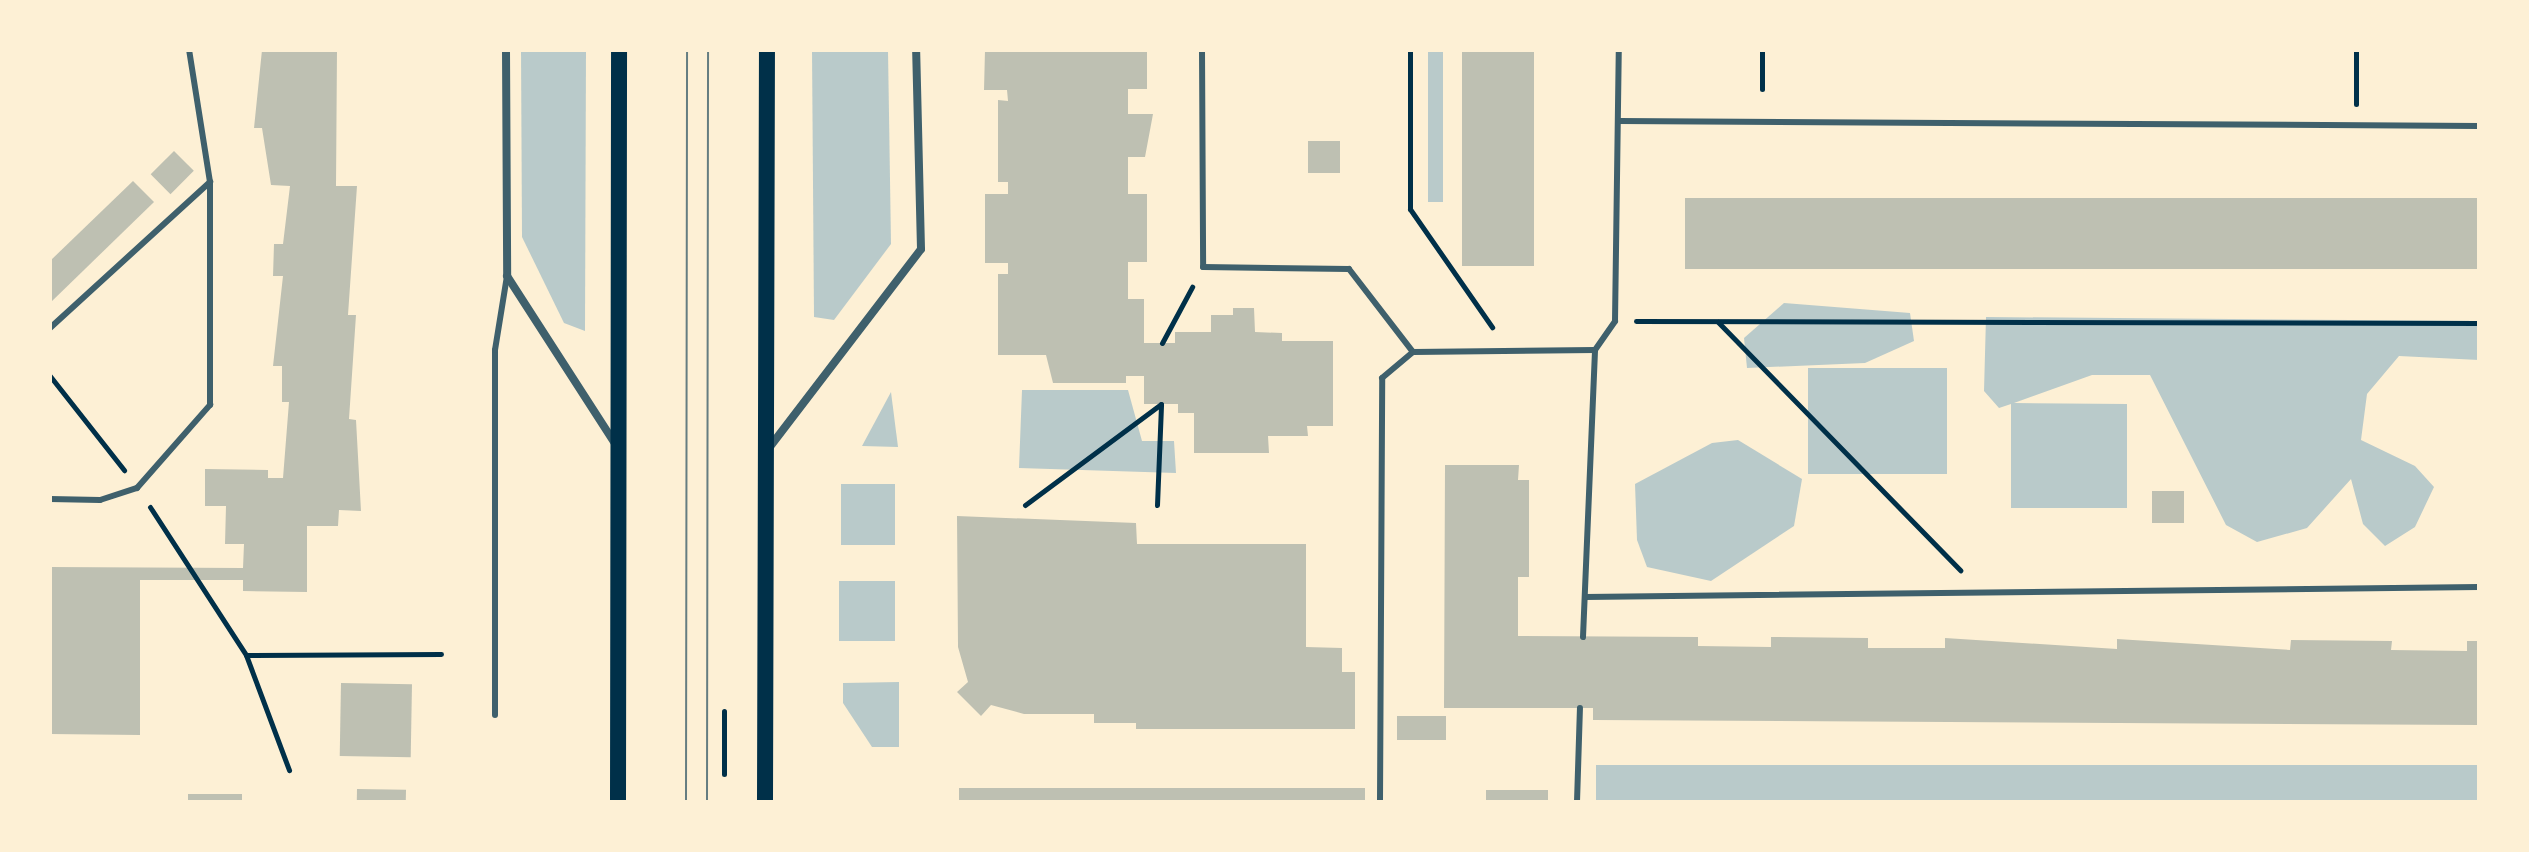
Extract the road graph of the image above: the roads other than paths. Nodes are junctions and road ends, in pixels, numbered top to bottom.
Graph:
1 (189, 50) edge
2 (506, 50) edge
3 (619, 50) edge
4 (767, 50) edge
5 (916, 50) edge
6 (1202, 50) edge
7 (1619, 50) edge
8 (1619, 121) junction
9 (2479, 126) edge
10 (210, 182) junction
11 (507, 276) junction
12 (50, 328) edge
13 (1595, 350) junction
14 (1413, 352) junction
15 (618, 448) junction
16 (766, 452) junction
17 (50, 499) edge
18 (2479, 587) edge
19 (1585, 597) junction
20 (1583, 637) dead end
21 (1580, 708) dead end
22 (495, 715) dead end
23 (618, 802) edge
24 (765, 802) edge
25 (1380, 802) edge
26 (1577, 802) edge

1 - 10 lane
2 - 11 street
3 - 15 main road
4 - 16 main road
5 - 16 street
6 - 14 lane
7 - 8 lane
8 - 9 lane
8 - 13 lane
10 - 12 lane
10 - 17 lane
11 - 15 street
11 - 22 lane
13 - 14 lane
13 - 19 lane
14 - 25 lane
15 - 23 main road
16 - 24 main road
18 - 19 lane
19 - 20 lane
21 - 26 lane

